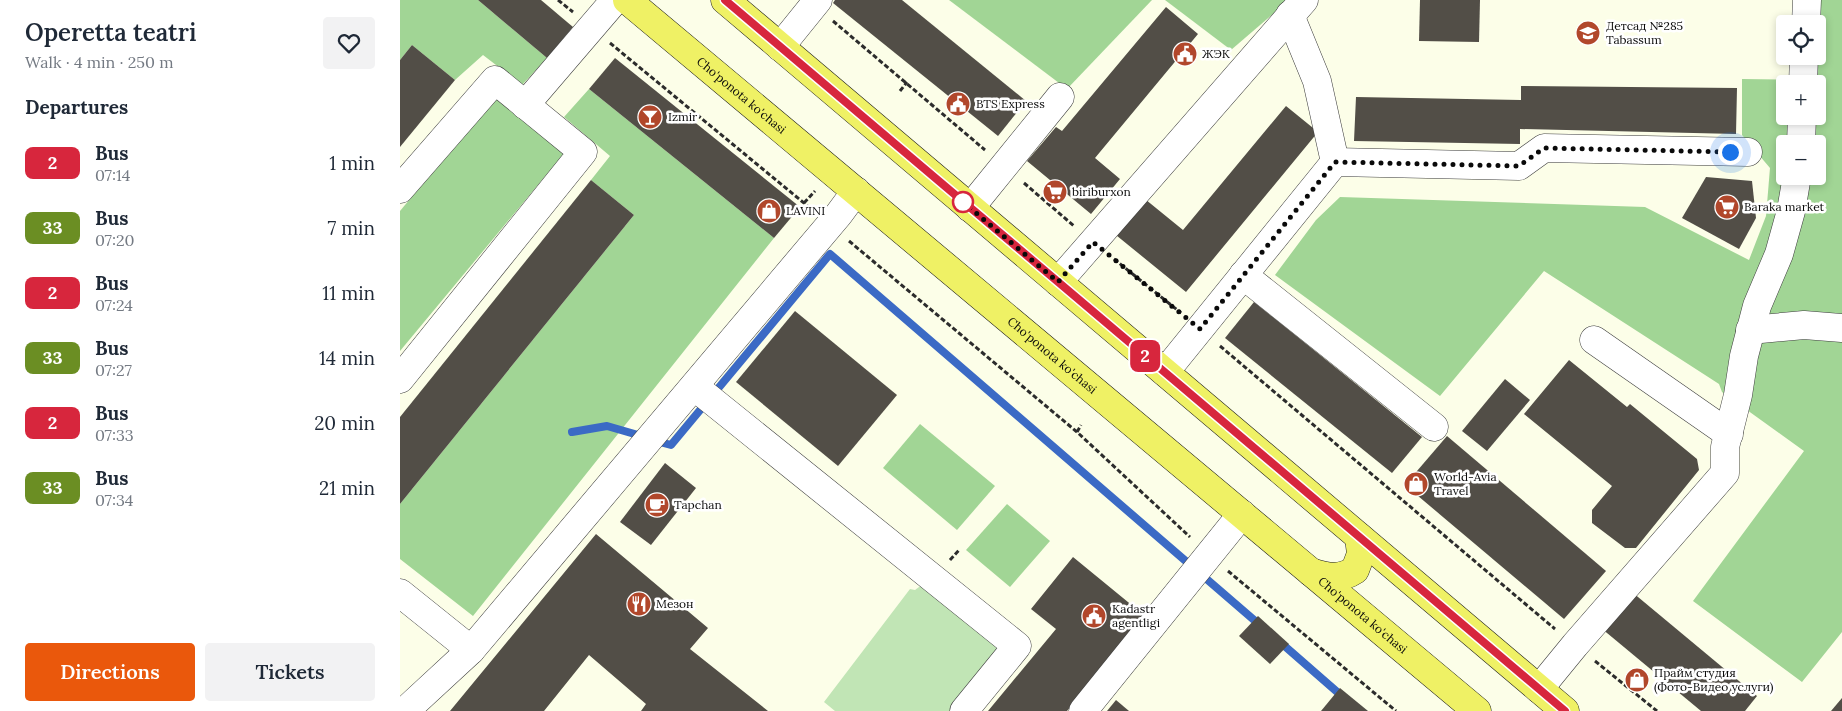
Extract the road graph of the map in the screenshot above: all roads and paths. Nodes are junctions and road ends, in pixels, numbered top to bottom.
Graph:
1 (558, 0) edge
2 (615, 0) edge
3 (627, 0) edge
4 (725, 0) edge
5 (1806, 0) edge
6 (816, 2) edge
7 (1297, 8) edge
8 (1806, 15) edge
9 (590, 27) junction
10 (780, 48) junction
11 (907, 82) junction
12 (900, 91) dead end
13 (1060, 97) dead end
14 (525, 105) junction
15 (1748, 152) dead end
16 (1335, 162) junction
17 (1004, 166) junction
18 (1795, 185) edge
19 (400, 189) edge
20 (815, 191) dead end
21 (856, 191) junction
22 (804, 203) junction
23 (970, 208) junction
24 (830, 224) junction
25 (1093, 242) junction
26 (1242, 275) junction
27 (1058, 282) junction
28 (1842, 328) edge
29 (1200, 329) junction
30 (1750, 330) junction
31 (1594, 340) dead end
32 (1165, 372) junction
33 (400, 379) edge
34 (704, 395) junction
35 (1082, 425) dead end
36 (1434, 427) dead end
37 (1076, 432) junction
38 (1729, 434) junction
39 (1242, 514) junction
40 (1359, 537) junction
41 (960, 549) dead end
42 (946, 564) dead end
43 (1202, 566) junction
44 (1311, 572) junction
45 (400, 593) edge
46 (1575, 645) junction
47 (472, 650) junction
48 (1539, 689) junction
49 (405, 711) edge
50 (964, 711) edge
51 (1083, 711) edge
52 (1396, 711) edge
53 (1477, 711) edge
54 (1565, 711) edge
55 (1657, 711) edge

1 - 9 path
2 - 9 street
3 - 21 main road, Cho'ponota ko'chasi
4 - 10 main road
5 - 8 street
6 - 10 street
6 - 11 path
7 - 16 street
7 - 25 street
9 - 14 street
9 - 22 path
10 - 23 main road
11 - 12 path
11 - 17 path
13 - 17 street
14 - 19 street
14 - 33 street
15 - 16 street
16 - 26 street
17 - 23 street
17 - 25 path
18 - 30 street
20 - 22 path
21 - 24 street
21 - 39 main road, Cho'ponota ko'chasi
22 - 24 path
23 - 27 main road
24 - 34 street
24 - 37 path
25 - 27 street
25 - 29 path
26 - 29 street
26 - 36 street
27 - 32 main road
28 - 30 street
29 - 32 street
29 - 46 path
30 - 38 street
31 - 38 street
32 - 40 main road
34 - 47 street
34 - 50 street
35 - 37 path
37 - 43 path
38 - 46 street
39 - 43 street
39 - 44 main road, Cho'ponota ko'chasi
40 - 44 main road
40 - 48 main road
41 - 42 path
43 - 51 street
43 - 52 path
44 - 53 main road, Cho'ponota ko'chasi
45 - 47 street
46 - 48 street
46 - 55 path
47 - 49 street
48 - 54 main road

